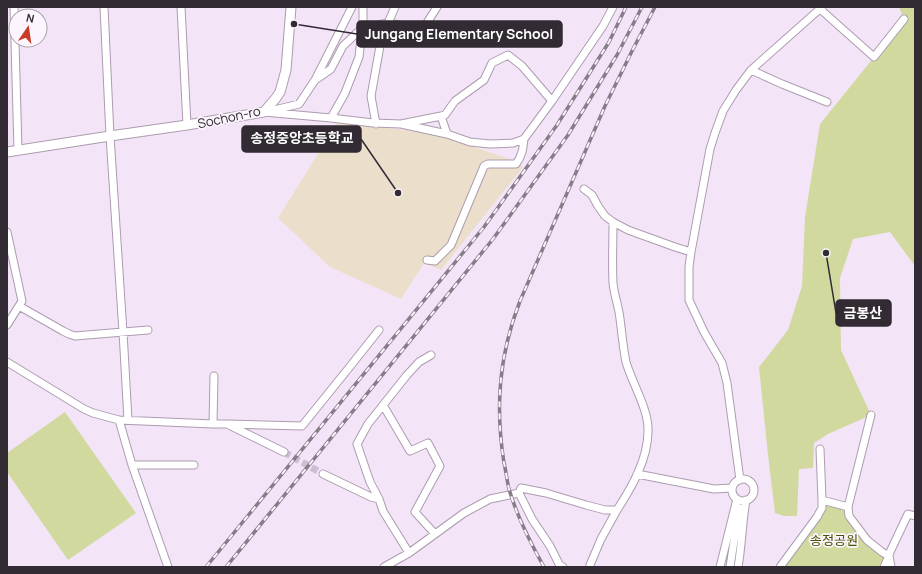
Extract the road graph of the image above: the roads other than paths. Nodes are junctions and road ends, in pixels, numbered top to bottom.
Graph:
1 (14, 7) edge
2 (104, 7) edge
3 (181, 7) edge
4 (291, 7) edge
5 (352, 7) edge
6 (363, 7) edge
7 (395, 7) edge
8 (437, 7) edge
9 (613, 7) edge
10 (821, 8) edge
11 (904, 20) dead end
12 (388, 23) junction
13 (362, 28) junction
14 (751, 70) junction
15 (315, 80) junction
16 (552, 101) junction
17 (827, 102) dead end
18 (264, 112) junction
19 (441, 116) junction
20 (331, 118) junction
21 (376, 124) junction
22 (401, 124) junction
23 (187, 126) junction
24 (447, 134) junction
25 (110, 136) junction
26 (524, 139) junction
27 (18, 150) junction
28 (7, 152) edge
29 (584, 189) dead end
30 (613, 222) junction
31 (7, 232) edge
32 (691, 252) junction
33 (427, 260) dead end
34 (19, 306) junction
35 (7, 325) edge
36 (148, 330) dead end
37 (379, 330) dead end
38 (123, 332) junction
39 (431, 355) dead end
40 (7, 362) edge
41 (214, 376) dead end
42 (383, 405) junction
43 (871, 415) dead end
44 (119, 420) junction
45 (128, 420) junction
46 (213, 424) junction
47 (227, 424) junction
48 (820, 449) dead end
49 (284, 452) tunnel mouth
50 (132, 465) junction
51 (194, 465) dead end
52 (323, 474) tunnel mouth
53 (637, 474) junction
54 (740, 480) junction
55 (732, 488) junction
56 (519, 493) junction
57 (379, 499) junction
58 (741, 500) junction
59 (822, 500) junction
60 (848, 507) junction
61 (617, 510) junction
62 (912, 515) edge
63 (435, 534) junction
64 (409, 553) junction
65 (889, 556) junction
66 (590, 565) dead end
67 (168, 567) edge
68 (384, 567) edge
69 (563, 567) edge
70 (720, 567) edge
71 (730, 567) edge
72 (738, 567) edge
73 (780, 567) edge
74 (884, 567) edge
75 (891, 567) edge

1 - 27 street
2 - 25 street
3 - 23 street
4 - 18 street, Sochon-ro
5 - 15 street
6 - 13 street
7 - 12 street
8 - 12 street
9 - 16 street
10 - 11 street
10 - 14 street
12 - 13 street
12 - 21 street
13 - 15 street
13 - 20 street
14 - 17 street
14 - 32 street
15 - 18 street
16 - 19 street
16 - 26 street
18 - 20 street
18 - 23 street, Sochon-ro
19 - 22 street
19 - 24 street
20 - 21 street
21 - 22 street
22 - 24 street
23 - 25 street, Sochon-ro
24 - 26 street
25 - 27 street, Sochon-ro
25 - 38 street
26 - 33 street
27 - 28 street, Sochon-ro
29 - 30 street
30 - 32 street
30 - 53 street
31 - 34 street
32 - 54 street
34 - 35 street
34 - 38 street
36 - 38 street
37 - 47 street
38 - 45 street
39 - 42 street
40 - 44 street
41 - 46 street
42 - 57 street
42 - 63 street
43 - 60 street
44 - 45 street
44 - 50 street
45 - 46 street
46 - 47 street
47 - 49 street
48 - 59 street
50 - 51 street
50 - 67 street
52 - 57 street
53 - 55 street
53 - 61 street
54 - 55 street
54 - 58 street
55 - 58 street
56 - 61 street
56 - 63 street
56 - 69 street
57 - 64 street
58 - 70 street
58 - 71 street
58 - 72 street
59 - 60 street
59 - 73 street
60 - 65 street
61 - 66 street
62 - 65 street
63 - 64 street
64 - 68 street
65 - 74 street
65 - 75 street

